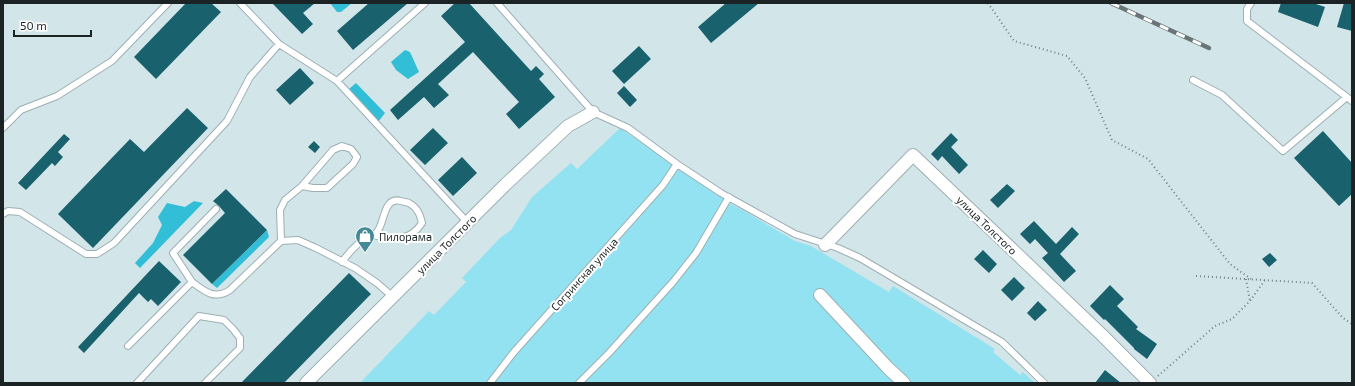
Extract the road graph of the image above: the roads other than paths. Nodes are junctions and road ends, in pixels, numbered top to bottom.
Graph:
1 (240, 3) edge
2 (425, 3) edge
3 (497, 3) edge
4 (1251, 3) edge
5 (163, 5) edge
6 (279, 44) junction
7 (1193, 80) dead end
8 (337, 82) junction
9 (1350, 99) edge
10 (593, 112) junction
11 (3, 128) edge
12 (677, 164) junction
13 (302, 186) junction
14 (729, 197) junction
15 (216, 209) dead end
16 (3, 214) edge
17 (468, 223) junction
18 (373, 236) junction
19 (281, 241) junction
20 (825, 245) junction
21 (342, 262) junction
22 (192, 282) junction
23 (820, 296) dead end
24 (393, 297) junction
25 (128, 346) dead end
26 (1153, 380) edge
27 (137, 383) edge
28 (205, 383) edge
29 (306, 383) edge
30 (490, 383) edge
31 (579, 383) edge
32 (904, 383) edge
33 (1044, 383) edge

1 - 6 lane
2 - 8 lane
3 - 10 lane
4 - 9 lane
5 - 11 lane
6 - 8 lane
6 - 16 lane
7 - 9 lane
8 - 17 lane
10 - 12 lane
10 - 17 street, улица Толстого
12 - 14 lane
12 - 30 lane, Согринская улица
13 - 13 lane
13 - 19 lane
14 - 20 lane
14 - 31 lane
15 - 22 lane
17 - 24 street, улица Толстого
18 - 18 lane
18 - 21 lane
19 - 21 lane
19 - 22 lane
20 - 26 street, улица Толстого
20 - 33 lane
21 - 24 lane
22 - 25 lane
23 - 32 street
24 - 29 street, улица Толстого
27 - 28 lane

